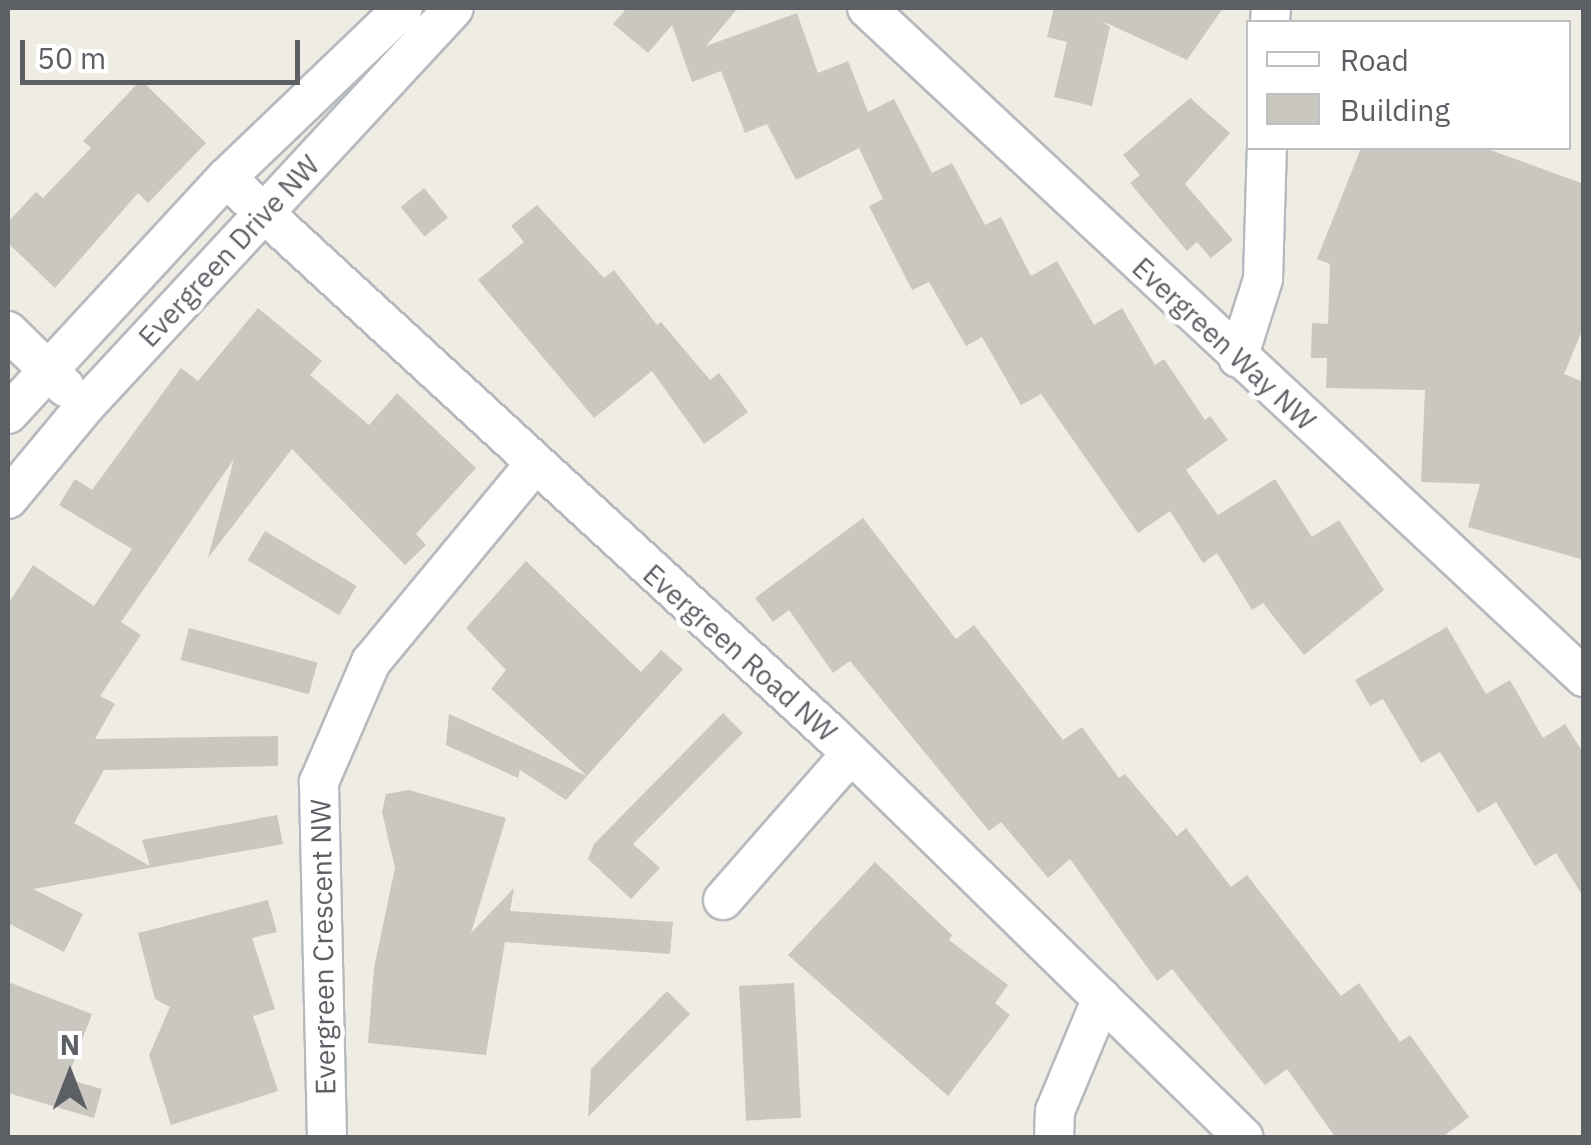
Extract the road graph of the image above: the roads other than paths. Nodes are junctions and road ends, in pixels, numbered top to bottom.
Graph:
1 (403, 8) edge
2 (454, 8) edge
3 (866, 8) edge
4 (1267, 150) edge
5 (226, 178) junction
6 (266, 211) junction
7 (8, 330) edge
8 (1238, 358) junction
9 (47, 370) junction
10 (86, 405) junction
11 (8, 414) edge
12 (533, 466) junction
13 (8, 498) edge
14 (1584, 677) edge
15 (851, 754) junction
16 (724, 900) dead end
17 (1102, 998) junction
18 (327, 1138) edge
19 (1054, 1138) edge
20 (1244, 1138) edge

1 - 5 street, Evergreen Drive NW
2 - 6 street, Evergreen Drive NW
3 - 8 street, Evergreen Way NW
4 - 8 street
5 - 6 street, Evergreen Road NW
5 - 9 street, Evergreen Drive NW
6 - 10 street, Evergreen Drive NW
6 - 12 street, Evergreen Road NW
7 - 9 street
8 - 14 street, Evergreen Way NW
9 - 10 street
9 - 11 street, Evergreen Drive NW
10 - 13 street, Evergreen Drive NW
12 - 15 street, Evergreen Road NW
12 - 18 street, Evergreen Crescent NW
15 - 16 street
15 - 17 street, Evergreen Road NW
17 - 19 street
17 - 20 street, Evergreen Road NW

